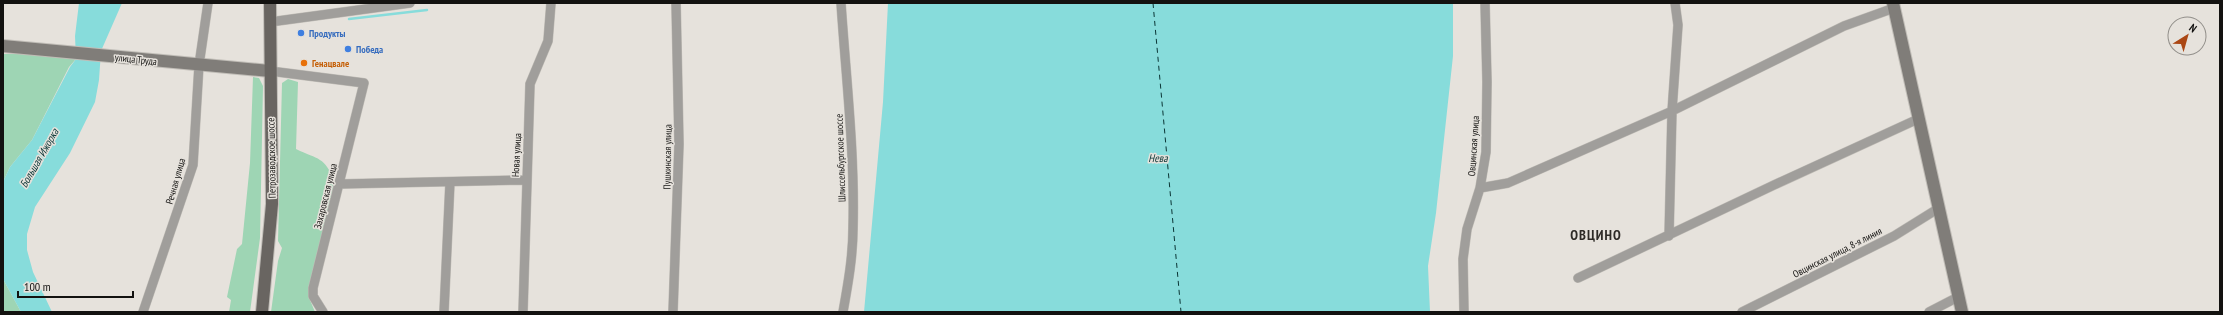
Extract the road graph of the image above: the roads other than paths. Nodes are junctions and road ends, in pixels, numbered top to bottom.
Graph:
1 (208, 3) edge
2 (270, 3) edge
3 (410, 3) edge
4 (551, 3) edge
5 (676, 3) edge
6 (841, 3) edge
7 (1485, 3) edge
8 (1675, 3) edge
9 (385, 5) edge
10 (1893, 5) edge
11 (270, 22) junction
12 (3, 46) edge
13 (199, 65) junction
14 (270, 71) junction
15 (1672, 111) junction
16 (1918, 120) junction
17 (525, 180) junction
18 (450, 182) junction
19 (340, 184) junction
20 (1480, 188) junction
21 (1939, 208) junction
22 (1669, 236) junction
23 (1578, 278) dead end
24 (1958, 297) junction
25 (143, 312) edge
26 (262, 312) edge
27 (322, 312) edge
28 (444, 312) edge
29 (523, 312) edge
30 (673, 312) edge
31 (843, 312) edge
32 (1464, 312) edge
33 (1742, 312) edge
34 (1929, 312) edge
35 (1962, 312) edge

1 - 13 street, Речная улица
2 - 11 main road, Петрозаводское шоссе
3 - 9 street
4 - 17 street, Новая улица
5 - 30 street, Пушкинская улица
6 - 31 street, Шлиссельбургское шоссе
7 - 20 street, Овцинская улица
8 - 15 street
9 - 11 street
10 - 15 street
10 - 16 main road
11 - 14 main road, Петрозаводское шоссе
12 - 13 main road, улица Труда
13 - 14 main road, улица Труда
13 - 25 street, Речная улица
14 - 19 street, Захаровская улица
14 - 26 main road, Петрозаводское шоссе
15 - 20 street
15 - 22 street
16 - 21 main road
16 - 22 street
17 - 18 street
17 - 29 street, Новая улица
18 - 19 street
18 - 28 street
19 - 27 street, Захаровская улица
20 - 32 street, Овцинская улица
21 - 24 main road
21 - 33 street, Овцинская улица, 8-я линия
22 - 23 street
24 - 34 street
24 - 35 main road

